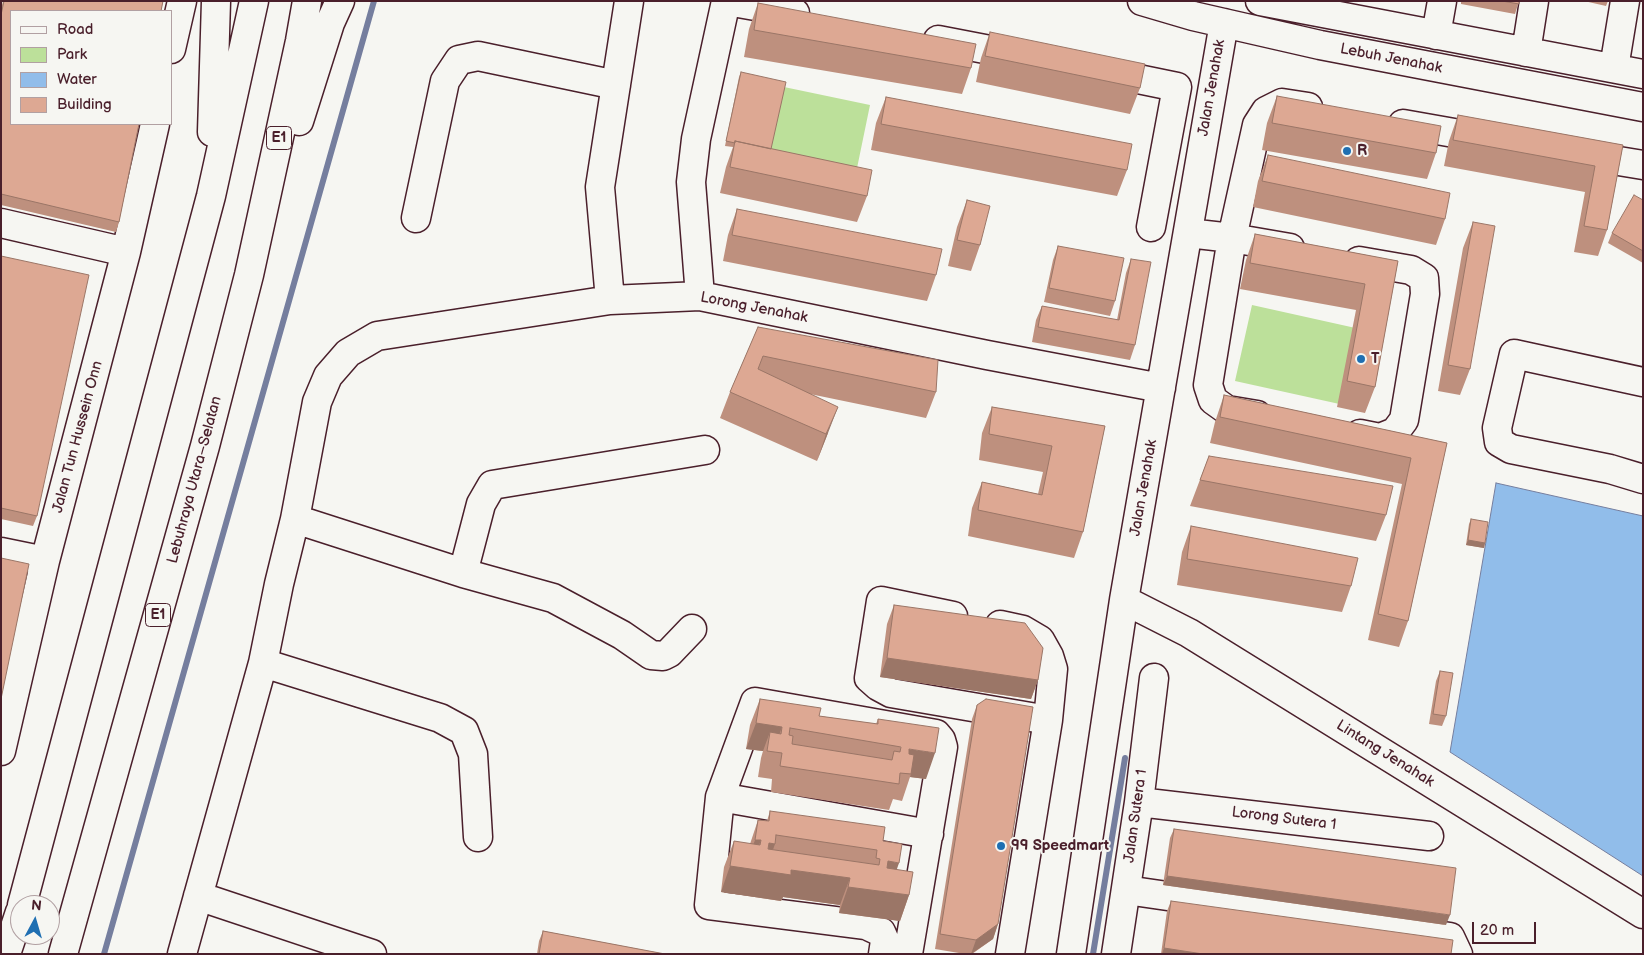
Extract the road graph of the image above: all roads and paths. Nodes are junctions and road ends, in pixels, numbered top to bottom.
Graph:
1 (182, 1) edge
2 (216, 1) edge
3 (254, 1) edge
4 (307, 1) edge
5 (340, 1) edge
6 (629, 1) edge
7 (727, 1) edge
8 (1142, 1) edge
9 (1442, 1) edge
10 (1534, 1) edge
11 (1625, 1) edge
12 (1269, 2) edge
13 (1348, 10) edge
14 (822, 18) edge
15 (1224, 23) junction
16 (1436, 35) junction
17 (918, 36) edge
18 (172, 45) edge
19 (1526, 52) junction
20 (1042, 60) edge
21 (1081, 68) edge
22 (1614, 68) junction
23 (1643, 74) edge
24 (616, 85) junction
25 (1643, 107) edge
26 (1330, 111) edge
27 (1379, 120) edge
28 (155, 125) edge
29 (1516, 143) edge
30 (1555, 150) edge
31 (1643, 165) edge
32 (211, 196) junction
33 (416, 218) dead end
34 (1, 223) edge
35 (1150, 227) dead end
36 (1188, 233) junction
37 (1232, 238) junction
38 (126, 252) junction
39 (249, 275) junction
40 (700, 296) junction
41 (610, 300) junction
42 (1641, 375) edge
43 (1161, 388) junction
44 (1285, 420) edge
45 (1332, 429) edge
46 (705, 450) dead end
47 (1643, 479) edge
48 (295, 519) junction
49 (1, 552) edge
50 (45, 561) junction
51 (463, 573) junction
52 (1124, 600) junction
53 (692, 629) dead end
54 (264, 663) junction
55 (1154, 678) dead end
56 (961, 706) junction
57 (1048, 720) junction
58 (1, 751) edge
59 (720, 797) junction
60 (1139, 802) junction
61 (929, 834) junction
62 (1429, 836) dead end
63 (478, 837) dead end
64 (1126, 890) junction
65 (25, 895) edge
66 (198, 896) junction
67 (1643, 914) edge
68 (10, 942) edge
69 (6, 954) edge
70 (62, 954) edge
71 (182, 954) edge
72 (372, 954) edge
73 (883, 954) edge
74 (908, 954) edge
75 (922, 954) edge
76 (1010, 954) edge
77 (1071, 954) edge
78 (1116, 954) edge
79 (1458, 954) edge

1 - 18 main road
2 - 32 main road
3 - 32 main road
4 - 39 main road, Lebuhraya Utara–Selatan / E1
5 - 39 main road
6 - 24 main road
7 - 14 main road
7 - 40 main road
8 - 15 main road, Lebuh Jenahak
9 - 16 main road
10 - 19 main road
11 - 22 main road
12 - 13 main road
13 - 16 main road
15 - 25 main road, Lebuh Jenahak
15 - 36 main road, Jalan Jenahak
16 - 19 main road
17 - 20 main road
19 - 22 main road
21 - 35 main road
22 - 23 main road
24 - 33 main road
24 - 41 main road
26 - 37 main road
27 - 29 main road
28 - 38 main road, Jalan Tun Hussein Onn
30 - 31 main road
32 - 65 main road
34 - 38 main road
36 - 37 main road
36 - 43 main road, Jalan Jenahak
37 - 44 main road
37 - 45 main road
38 - 50 main road, Jalan Tun Hussein Onn
39 - 70 main road, Lebuhraya Utara–Selatan / E1
40 - 41 main road, Lorong Jenahak
40 - 43 main road, Lorong Jenahak
41 - 48 main road, Lorong Jenahak
42 - 47 main road
43 - 52 main road, Jalan Jenahak
46 - 51 main road
48 - 51 main road
48 - 54 main road, Lorong Jenahak
49 - 50 main road
50 - 58 main road, Jalan Tun Hussein Onn
51 - 53 main road
52 - 67 main road, Lintang Jenahak
52 - 77 main road, Jalan Jenahak
54 - 63 main road
54 - 66 main road, Lorong Jenahak
55 - 60 main road, Jalan Sutera 1
56 - 57 main road
56 - 57 main road
56 - 75 main road
57 - 76 main road
59 - 61 main road
59 - 61 main road
59 - 73 main road
60 - 62 main road, Lorong Sutera 1
60 - 64 main road, Jalan Sutera 1
61 - 74 main road
64 - 78 main road, Jalan Sutera 1
64 - 79 main road
66 - 71 main road, Lorong Jenahak
66 - 72 main road
68 - 69 main road

